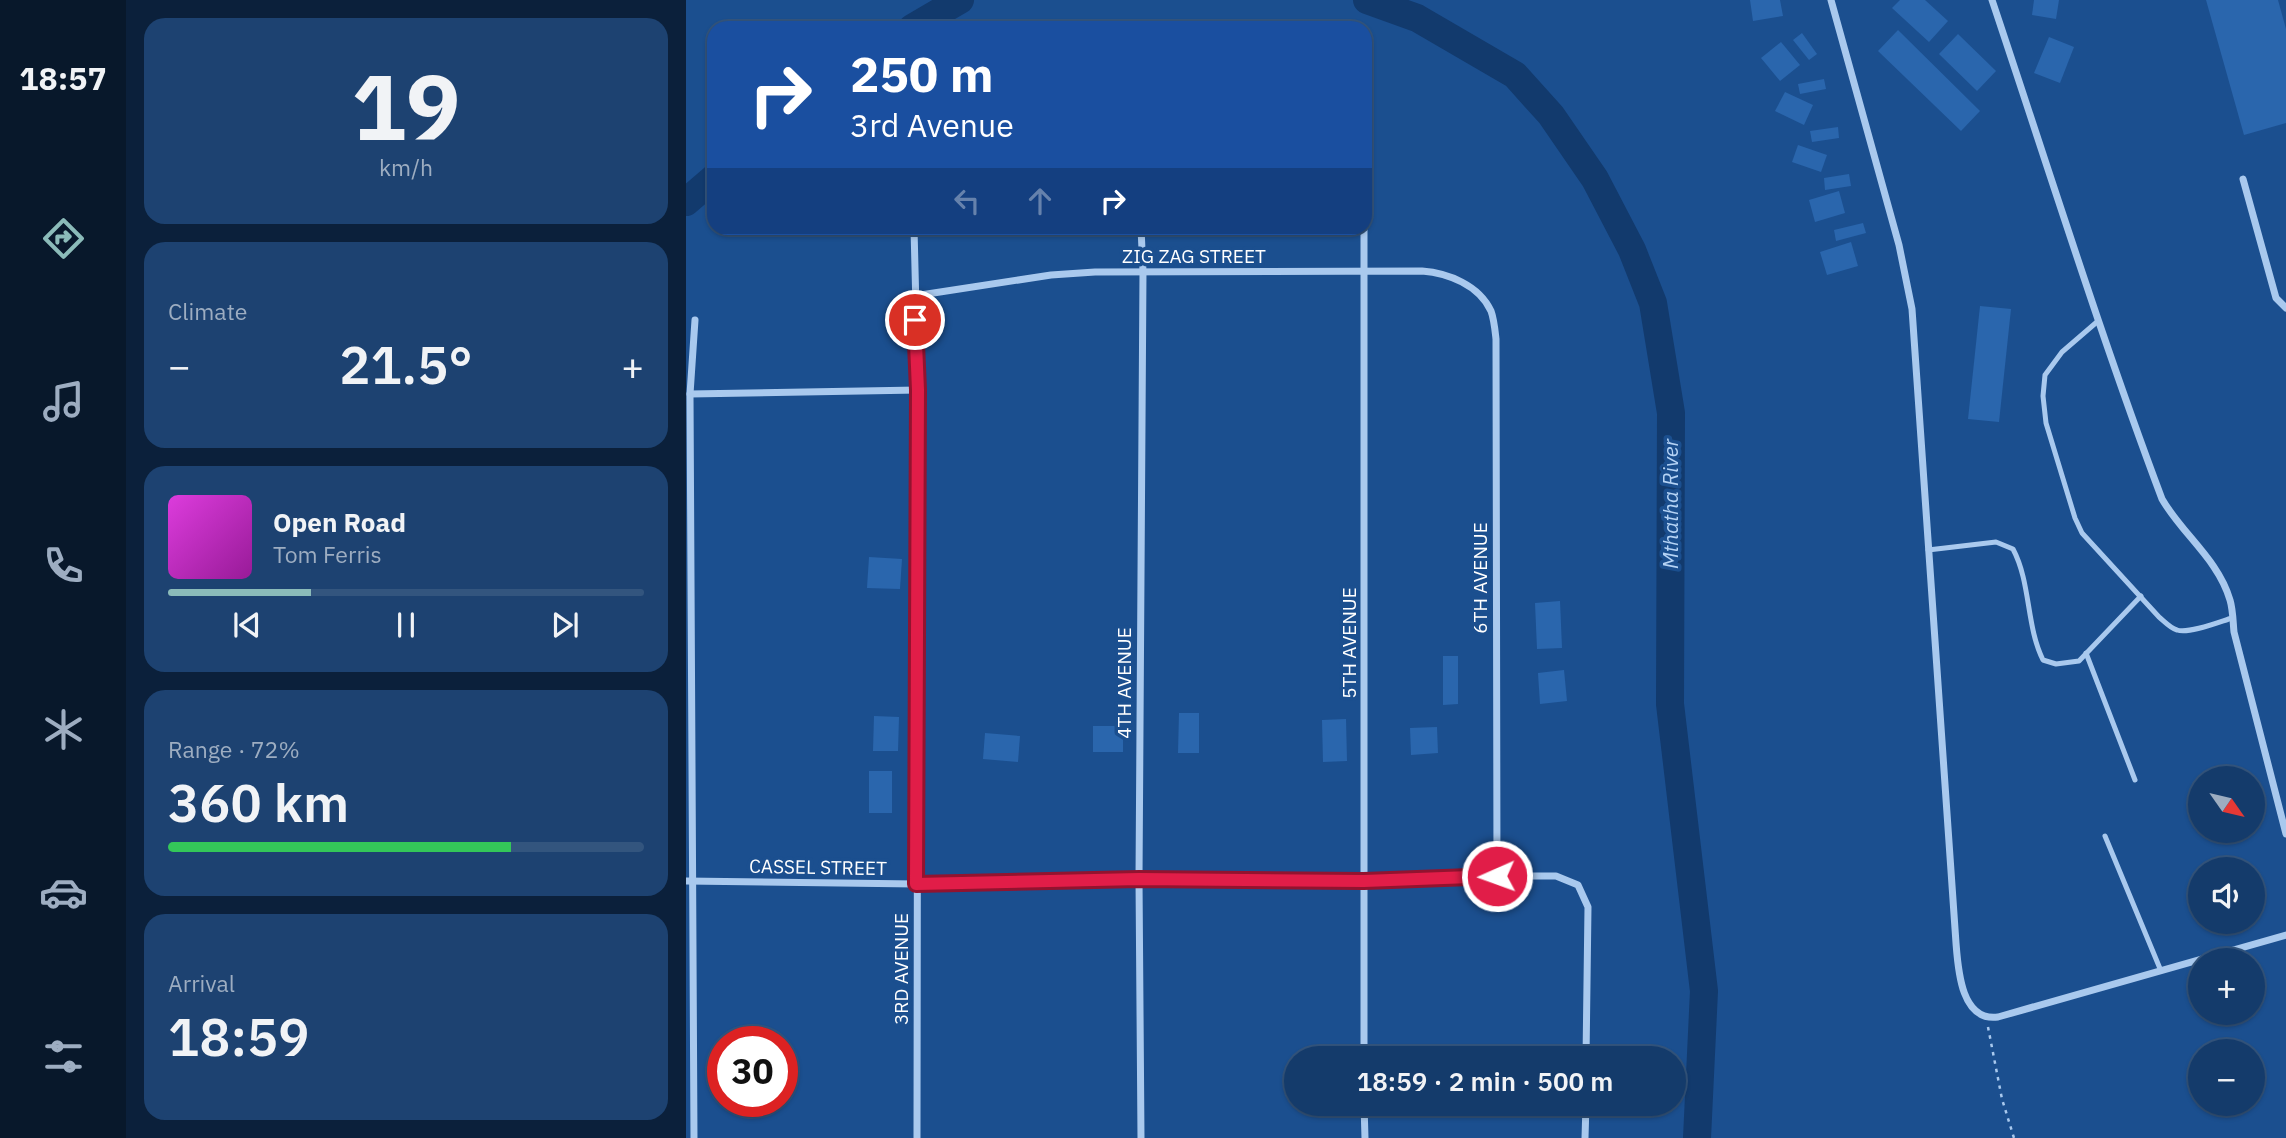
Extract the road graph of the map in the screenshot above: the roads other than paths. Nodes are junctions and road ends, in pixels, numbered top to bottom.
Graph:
1 (1831, 0) edge
2 (1992, 0) edge
3 (2243, 179) dead end
4 (914, 235) edge
5 (1141, 235) edge
6 (1364, 235) edge
7 (1143, 271) junction
8 (1365, 271) junction
9 (1471, 289) joint
10 (914, 296) junction
11 (2286, 308) edge
12 (695, 320) dead end
13 (2098, 321) junction
14 (918, 390) junction
15 (690, 394) junction
16 (1928, 550) junction
17 (688, 567) edge
18 (2141, 596) junction
19 (2232, 618) junction
20 (2086, 653) junction
21 (2135, 780) dead end
22 (2286, 834) edge
23 (2105, 836) dead end
24 (1497, 876) junction
25 (1139, 879) junction
26 (690, 881) edge
27 (1364, 881) junction
28 (916, 884) junction
29 (2286, 935) edge
30 (2161, 971) junction
31 (1364, 1046) edge
32 (1587, 1046) edge
33 (1364, 1116) edge
34 (1586, 1116) edge
35 (694, 1138) edge
36 (918, 1138) edge
37 (1141, 1138) edge
38 (1365, 1138) edge
39 (1585, 1138) edge

1 - 16 street
2 - 13 street
3 - 11 street
4 - 10 street, 3RD AVENUE
5 - 7 street, 4TH AVENUE
6 - 8 street, 5TH AVENUE
7 - 8 street, ZIG ZAG STREET
7 - 10 street, ZIG ZAG STREET
7 - 25 street, 4TH AVENUE
8 - 9 street, ZIG ZAG STREET
8 - 27 street, 5TH AVENUE
9 - 24 street, 6TH AVENUE
10 - 14 street, 3RD AVENUE
12 - 15 street
13 - 18 lane
13 - 19 street
14 - 15 street
14 - 28 street, 3RD AVENUE
15 - 17 street
16 - 20 lane
16 - 30 street
17 - 26 street
18 - 19 lane
18 - 20 lane
19 - 22 street
20 - 21 lane
23 - 30 lane
24 - 27 street, CASSEL STREET
24 - 32 street, CASSEL STREET
25 - 27 street, CASSEL STREET
25 - 28 street, CASSEL STREET
25 - 37 street, 4TH AVENUE
26 - 28 street, CASSEL STREET
26 - 35 street
27 - 31 street, 5TH AVENUE
28 - 36 street, 3RD AVENUE
29 - 30 street
33 - 38 street
34 - 39 street

